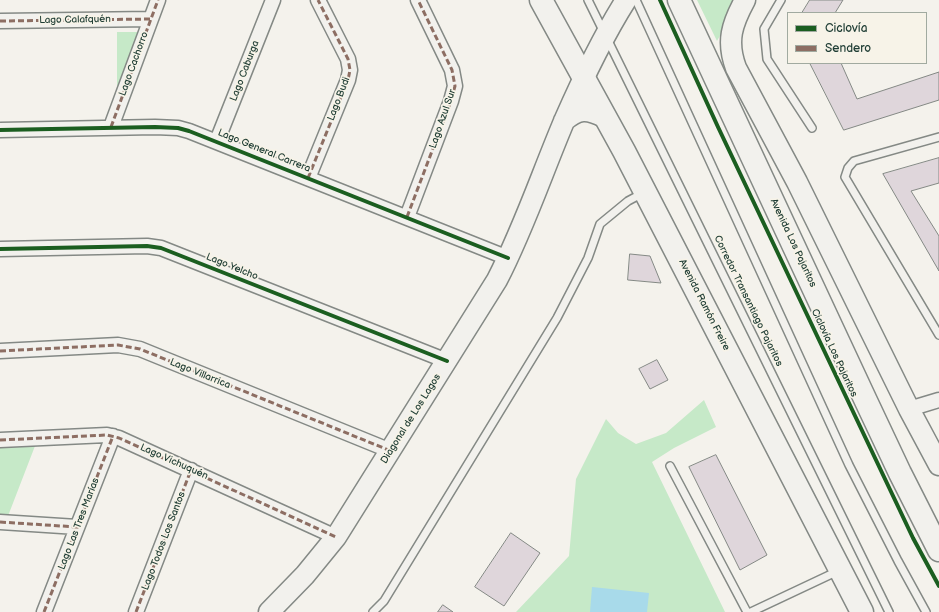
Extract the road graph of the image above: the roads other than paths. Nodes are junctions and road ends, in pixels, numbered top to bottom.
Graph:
1 (158, 0) edge
2 (273, 0) edge
3 (318, 0) edge
4 (418, 0) edge
5 (541, 0) edge
6 (588, 0) edge
7 (626, 0) edge
8 (636, 0) edge
9 (679, 0) edge
10 (745, 0) edge
11 (781, 0) edge
12 (151, 19) junction
13 (0, 21) edge
14 (605, 34) junction
15 (583, 78) junction
16 (604, 117) junction
17 (564, 121) junction
18 (111, 128) junction
19 (812, 128) dead end
20 (0, 130) edge
21 (939, 137) edge
22 (217, 141) junction
23 (308, 178) junction
24 (645, 191) junction
25 (407, 217) junction
26 (0, 249) edge
27 (508, 258) junction
28 (939, 335) edge
29 (0, 351) edge
30 (447, 361) junction
31 (939, 400) edge
32 (909, 409) junction
33 (113, 436) junction
34 (0, 440) edge
35 (391, 452) junction
36 (939, 465) edge
37 (670, 466) dead end
38 (192, 470) junction
39 (0, 522) edge
40 (77, 527) junction
41 (336, 537) junction
42 (939, 550) edge
43 (841, 570) junction
44 (861, 611) edge
45 (44, 612) edge
46 (136, 612) edge
47 (269, 612) edge
48 (373, 612) edge
49 (746, 612) edge
50 (751, 612) edge
51 (889, 612) edge
52 (926, 612) edge

1 - 12 street, Lago Cachorro
2 - 22 street, Lago Caburga
3 - 23 street, Lago Budi
4 - 25 street, Lago Azul Sur
5 - 15 main road, Avenida Ramón Freire
6 - 14 lane, Corredor Transantiago Pajaritos
7 - 14 main road, Diagonal de Los Lagos
8 - 52 lane
9 - 42 main road, Avenida Los Pajaritos
10 - 32 main road
11 - 19 lane
12 - 13 street, Lago Calafquén
12 - 18 street, Lago Cachorro
14 - 15 main road, Diagonal de Los Lagos
14 - 51 lane, Corredor Transantiago Pajaritos
15 - 16 main road, Avenida Ramón Freire
15 - 17 main road, Diagonal de Los Lagos
16 - 17 main road
16 - 24 main road, Avenida Ramón Freire
17 - 27 main road, Diagonal de Los Lagos
18 - 20 street, Lago General Carrera
18 - 22 street, Lago General Carrera
21 - 28 lane
22 - 23 street, Lago General Carrera
23 - 25 street, Lago General Carrera
24 - 43 main road, Avenida Ramón Freire
24 - 48 lane
25 - 27 street, Lago General Carrera
26 - 30 street, Lago Yelcho
27 - 30 main road, Diagonal de Los Lagos
29 - 35 street, Lago Villarrica
30 - 35 main road, Diagonal de Los Lagos
31 - 32 street
32 - 36 main road
33 - 34 street, Lago Vichuquén
33 - 38 street, Lago Vichuquén
33 - 40 street, Lago Las Tres Marías
35 - 41 main road, Diagonal de Los Lagos
37 - 49 lane
38 - 41 street, Lago Vichuquén
38 - 46 street, Lago Todos Los Santos
39 - 40 street
40 - 45 street, Lago Las Tres Marías
41 - 47 main road, Diagonal de Los Lagos
43 - 44 main road, Avenida Ramón Freire
43 - 50 lane

